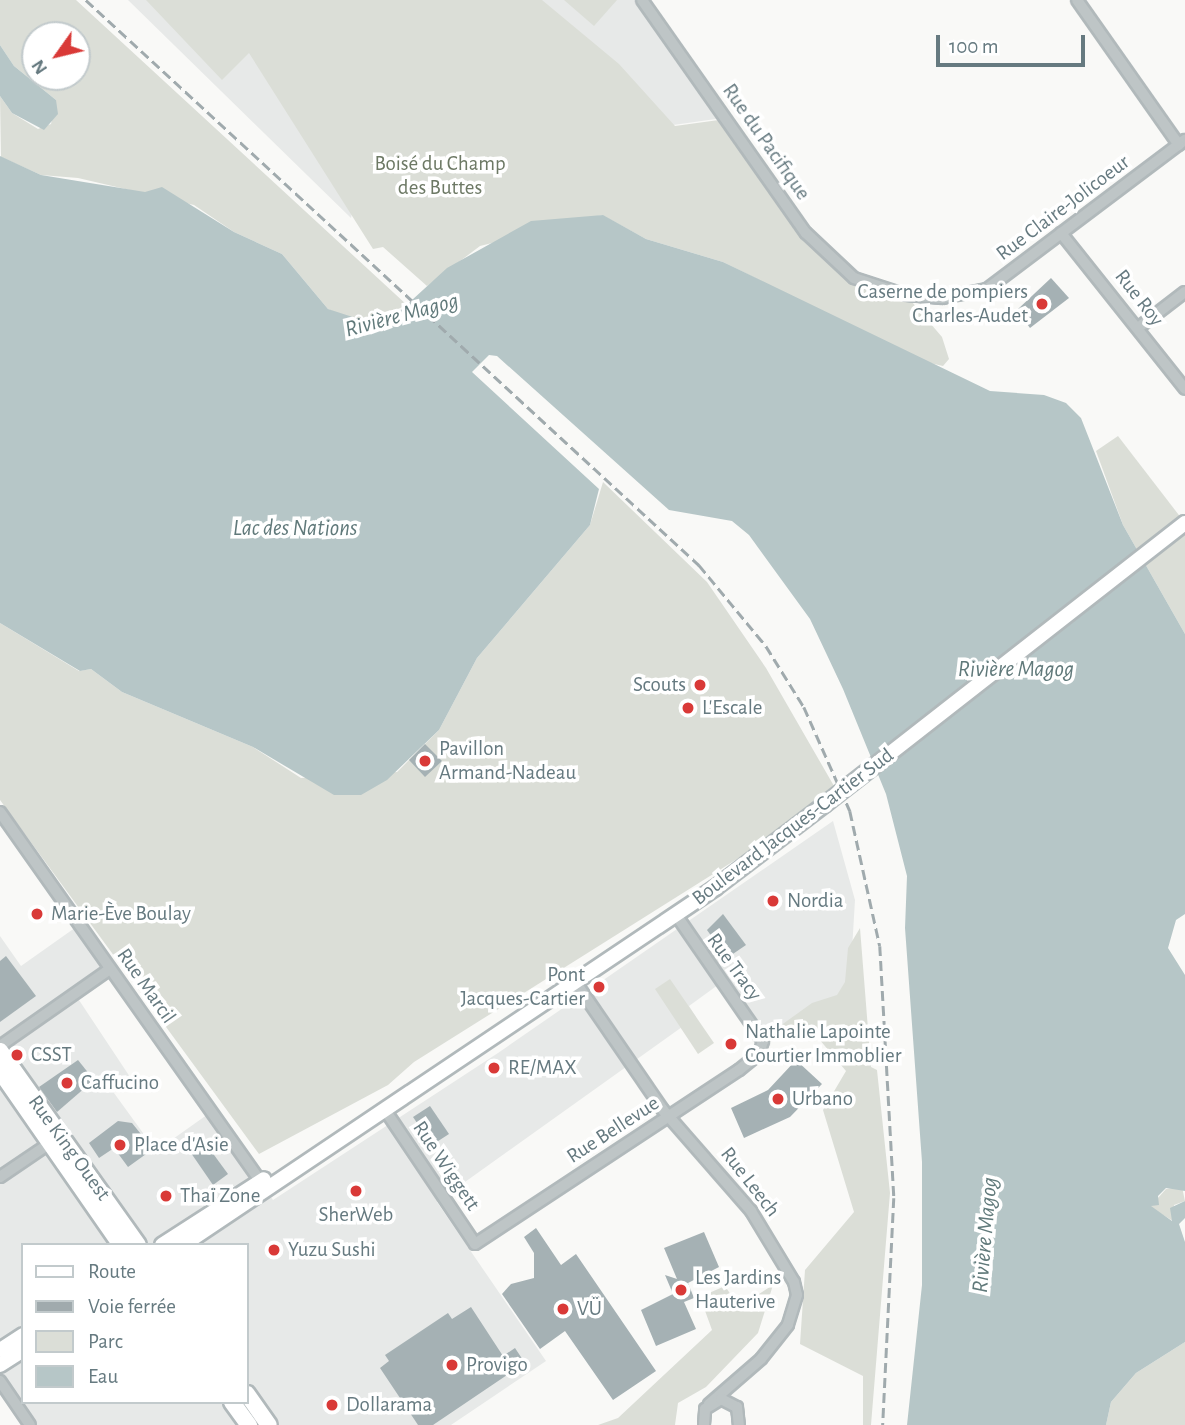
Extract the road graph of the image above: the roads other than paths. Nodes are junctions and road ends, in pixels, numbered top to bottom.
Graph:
1 (642, 0) edge
2 (1077, 0) edge
3 (1182, 142) edge
4 (1061, 233) junction
5 (876, 287) joint
6 (1185, 292) edge
7 (1138, 328) junction
8 (1185, 388) edge
9 (1185, 523) edge
10 (0, 813) edge
11 (676, 915) junction
12 (110, 969) junction
13 (576, 983) junction
14 (763, 1041) joint
15 (0, 1049) edge
16 (0, 1071) edge
17 (385, 1110) junction
18 (670, 1115) junction
19 (50, 1143) junction
20 (0, 1177) edge
21 (260, 1181) junction
22 (120, 1243) edge
23 (137, 1243) edge
24 (165, 1243) edge
25 (186, 1243) edge
26 (475, 1244) joint
27 (21, 1336) edge
28 (0, 1350) edge
29 (21, 1351) edge
30 (0, 1365) edge
31 (0, 1381) edge
32 (248, 1395) edge
33 (233, 1404) edge
34 (709, 1404) junction
35 (30, 1425) edge
36 (249, 1425) edge
37 (269, 1425) edge
38 (705, 1425) edge
39 (739, 1425) edge

1 - 5 street, Rue du Pacifique
2 - 3 street
3 - 4 street, Rue Claire-Jolicoeur
4 - 5 street, Rue Claire-Jolicoeur
4 - 7 street, Rue Roy
6 - 7 street
7 - 8 street, Rue Roy
9 - 11 main road, Boulevard Jacques-Cartier Sud, bridge
10 - 12 street, Rue Marcil
11 - 13 main road, Boulevard Jacques-Cartier Sud
11 - 14 street, Rue Tracy
12 - 15 street
12 - 21 street, Rue Marcil
13 - 17 main road, Boulevard Jacques-Cartier Sud
13 - 18 street, Rue Leech
14 - 18 street, Rue Bellevue
15 - 23 main road, Rue King Ouest
16 - 19 main road, Rue King Ouest
17 - 21 main road, Boulevard Jacques-Cartier Sud
17 - 25 main road, Boulevard Jacques-Cartier Sud
17 - 26 street, Rue Wiggett
18 - 26 street, Rue Bellevue
18 - 34 street, Rue Leech
19 - 20 street
19 - 22 main road, Rue King Ouest
21 - 24 main road, Boulevard Jacques-Cartier Sud
27 - 28 main road
29 - 30 main road
31 - 35 street
32 - 37 main road
33 - 36 main road
34 - 38 street
34 - 39 street

